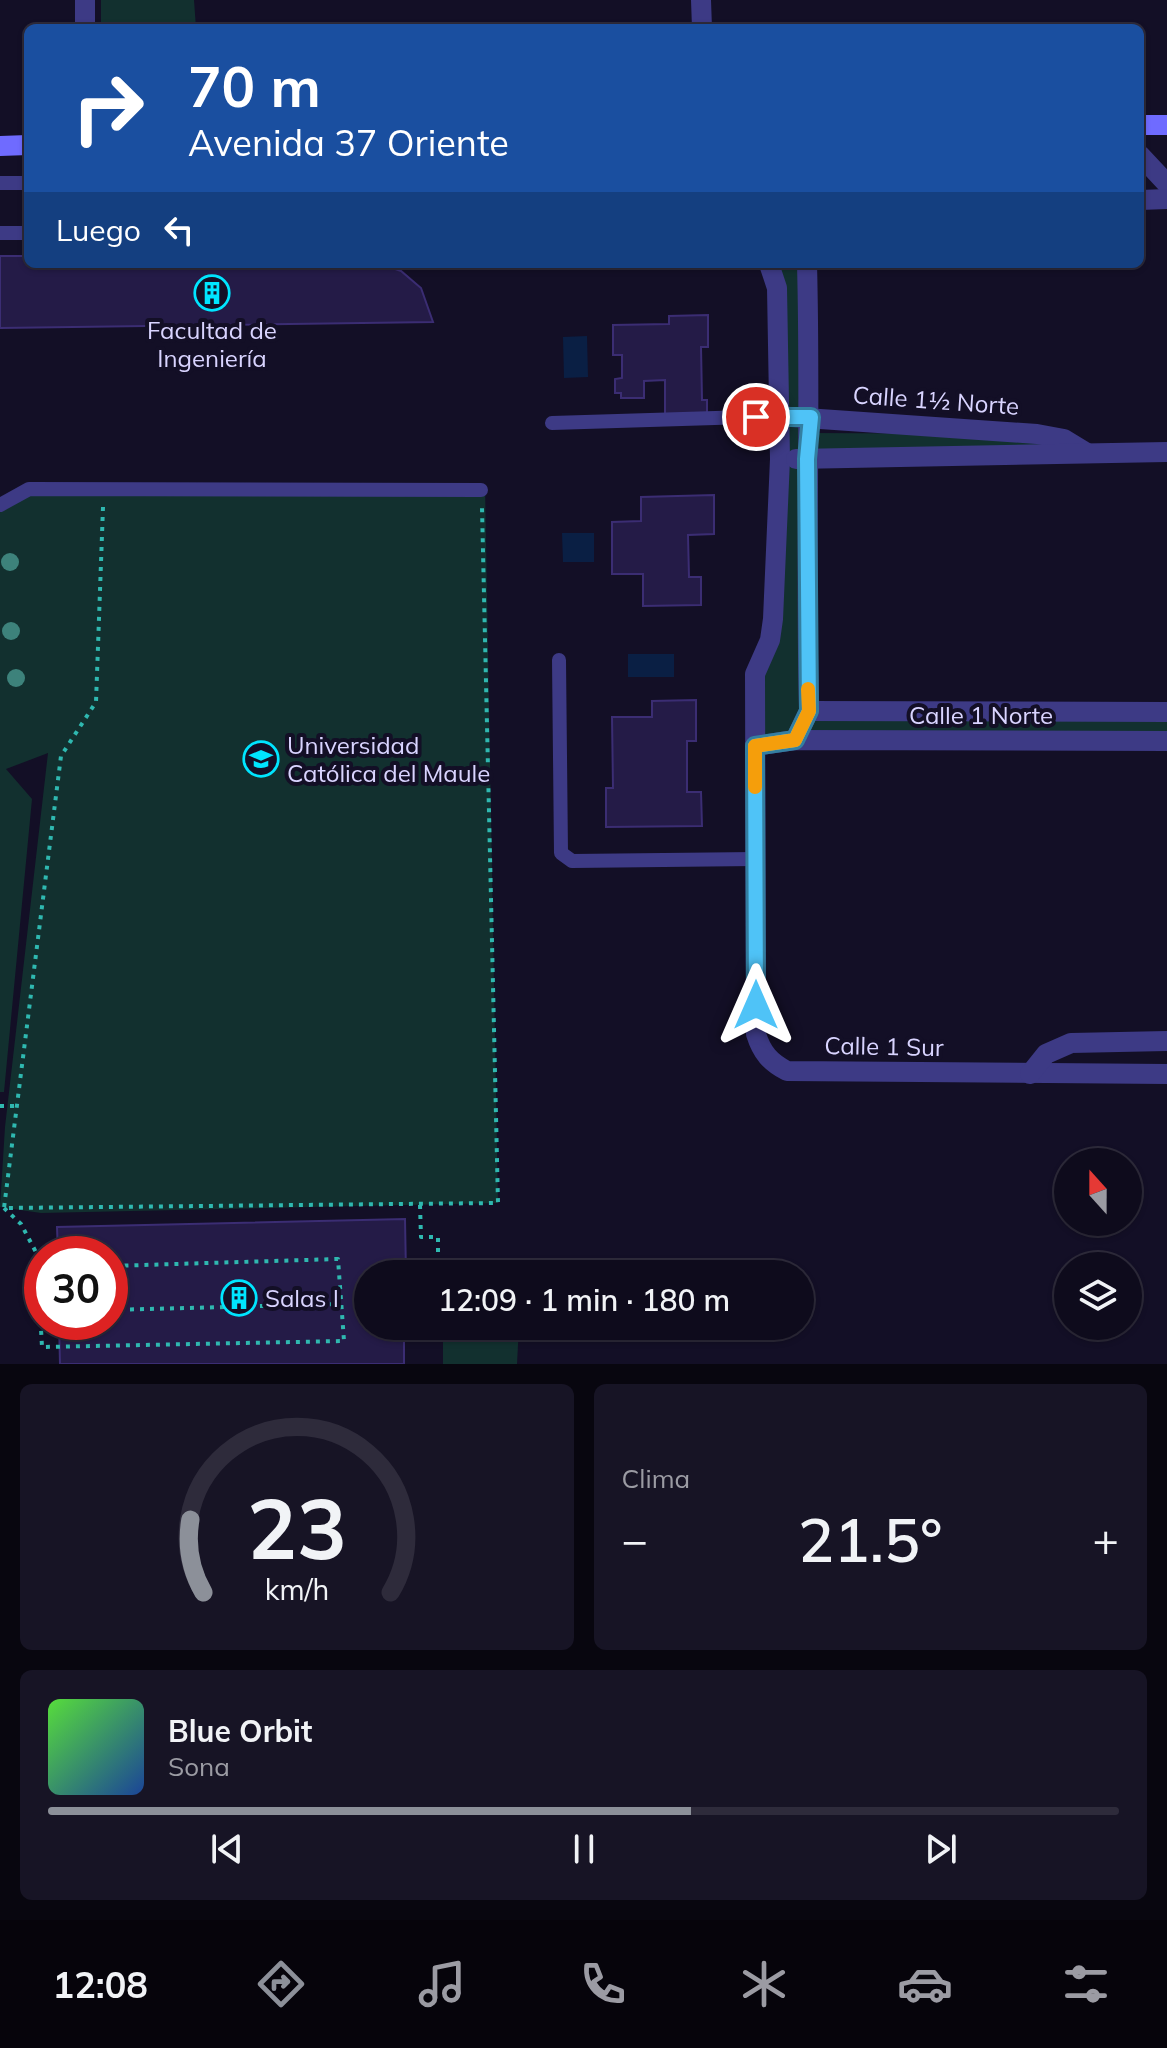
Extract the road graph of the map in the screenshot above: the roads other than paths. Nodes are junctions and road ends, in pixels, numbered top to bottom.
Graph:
1 (85, 0) edge
2 (701, 0) edge
3 (85, 24) edge
4 (702, 24) edge
5 (1144, 125) edge
6 (1167, 125) edge
7 (24, 145) edge
8 (0, 146) edge
9 (1144, 159) edge
10 (0, 183) edge
11 (24, 183) edge
12 (1167, 184) edge
13 (1167, 199) edge
14 (1144, 200) edge
15 (0, 233) edge
16 (24, 233) edge
17 (770, 268) edge
18 (807, 268) edge
19 (777, 416) junction
20 (811, 417) junction
21 (552, 423) dead end
22 (1167, 452) edge
23 (1087, 453) junction
24 (780, 459) junction
25 (807, 459) junction
26 (481, 490) road end
27 (0, 505) edge
28 (807, 616) junction
29 (773, 619) junction
30 (559, 660) dead end
31 (809, 711) junction
32 (1167, 712) edge
33 (795, 740) junction
34 (1167, 741) edge
35 (755, 746) junction
36 (755, 859) junction
37 (1167, 1041) edge
38 (1030, 1074) junction
39 (1167, 1074) edge

1 - 3 street
2 - 4 street
5 - 6 main road
7 - 8 main road
9 - 12 street
10 - 11 lane
13 - 14 street
15 - 16 lane
17 - 19 street
18 - 20 street
19 - 20 street, Calle 1½ Norte
19 - 21 lane
19 - 24 street
20 - 23 street, Calle 1½ Norte
20 - 25 street
22 - 23 street, Calle 1½ Norte
23 - 25 street, Calle 1½ Norte
24 - 25 street, Calle 1½ Norte
24 - 29 street
25 - 28 street
26 - 27 lane
28 - 29 street
28 - 31 street
29 - 35 street
30 - 36 lane
31 - 32 street, Calle 1 Norte
31 - 33 street
33 - 34 street, Calle 1 Norte
33 - 35 street, Calle 1 Norte
35 - 36 street
36 - 38 street, Calle 1 Sur
37 - 38 street
38 - 39 street, Calle 1 Sur

